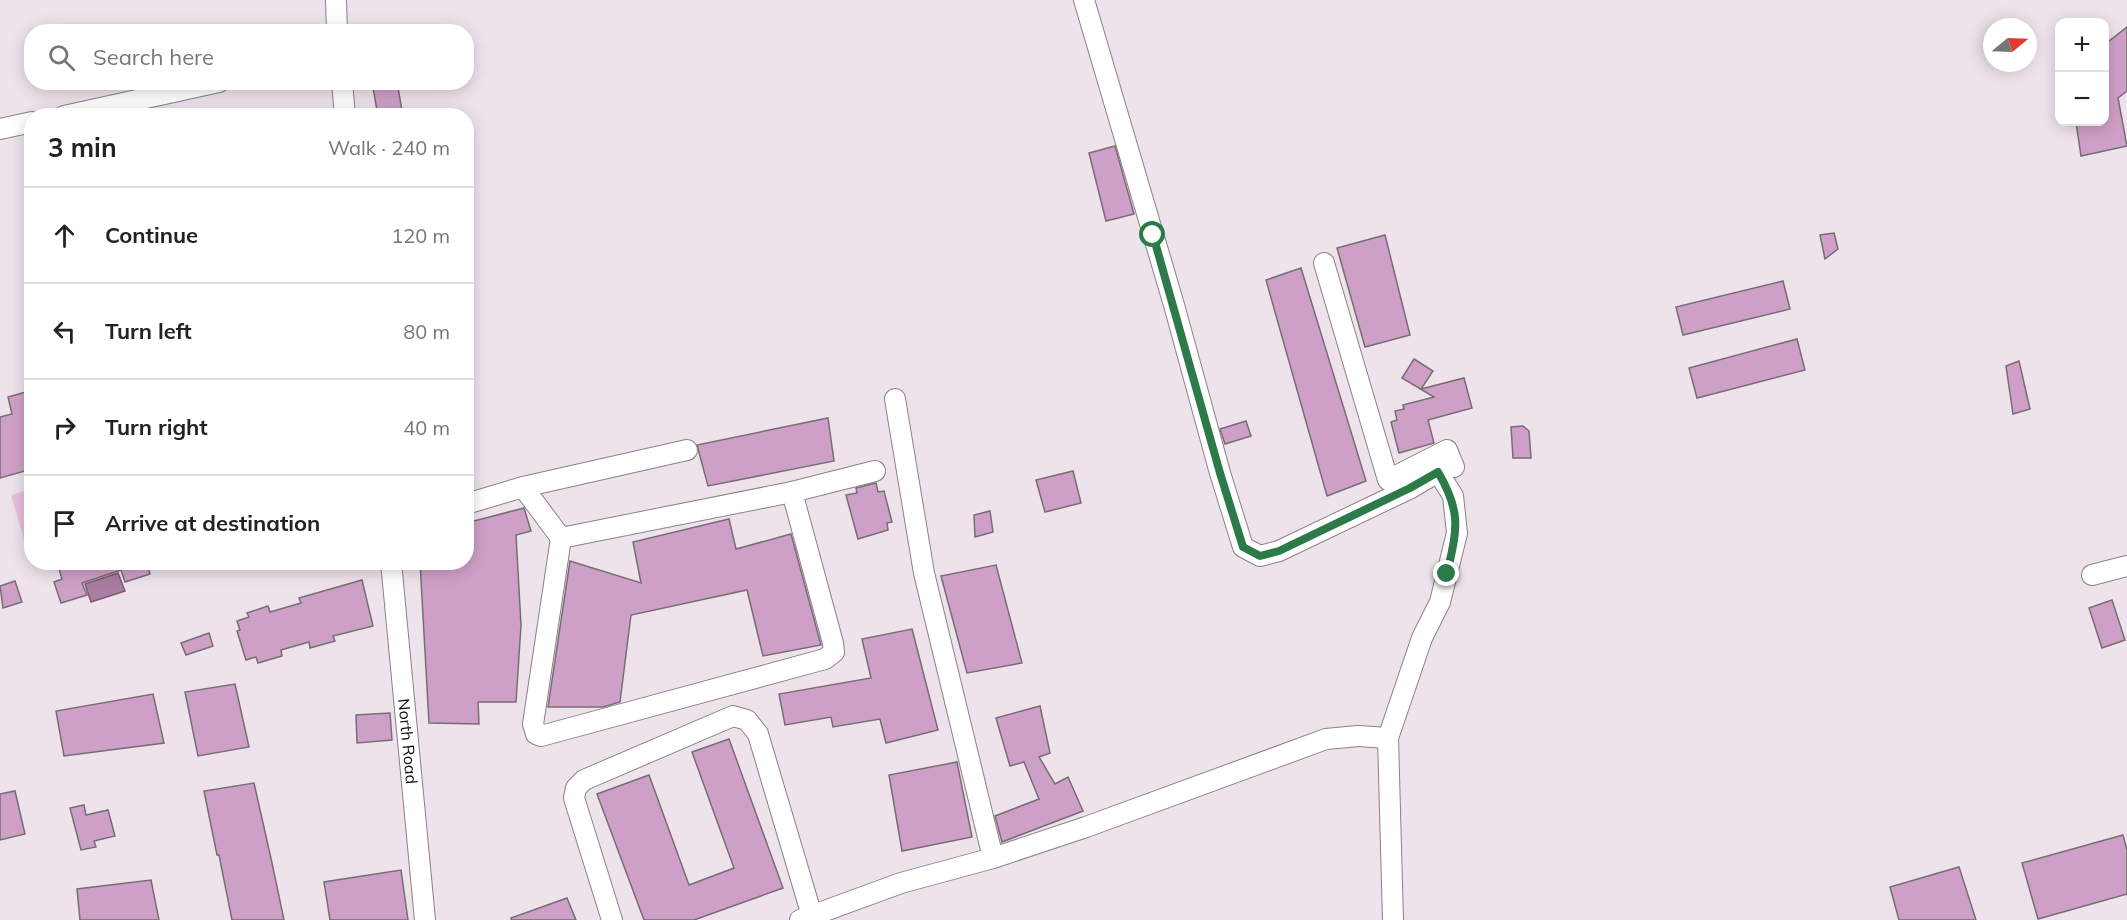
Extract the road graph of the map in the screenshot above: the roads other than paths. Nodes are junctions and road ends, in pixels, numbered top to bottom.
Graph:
1 (336, 0) edge
2 (1084, 0) edge
3 (338, 24) edge
4 (183, 90) edge
5 (343, 90) edge
6 (100, 108) edge
7 (344, 108) edge
8 (24, 124) edge
9 (0, 129) edge
10 (1324, 263) dead end
11 (895, 399) dead end
12 (687, 450) dead end
13 (1454, 467) dead end
14 (875, 471) dead end
15 (523, 487) junction
16 (792, 492) junction
17 (474, 502) edge
18 (561, 538) junction
19 (2127, 566) edge
20 (392, 570) edge
21 (2092, 575) dead end
22 (1388, 738) junction
23 (993, 858) junction
24 (806, 918) edge
25 (426, 920) edge
26 (612, 920) edge
27 (1393, 920) edge

1 - 3 street
2 - 22 street
4 - 6 street
5 - 7 street
8 - 9 street
10 - 13 street
11 - 23 street
12 - 15 street
14 - 16 street
15 - 17 street
15 - 18 street
16 - 18 street
16 - 18 street
19 - 21 street
20 - 25 street, North Road
22 - 23 street
22 - 27 street
23 - 24 street
24 - 26 street

